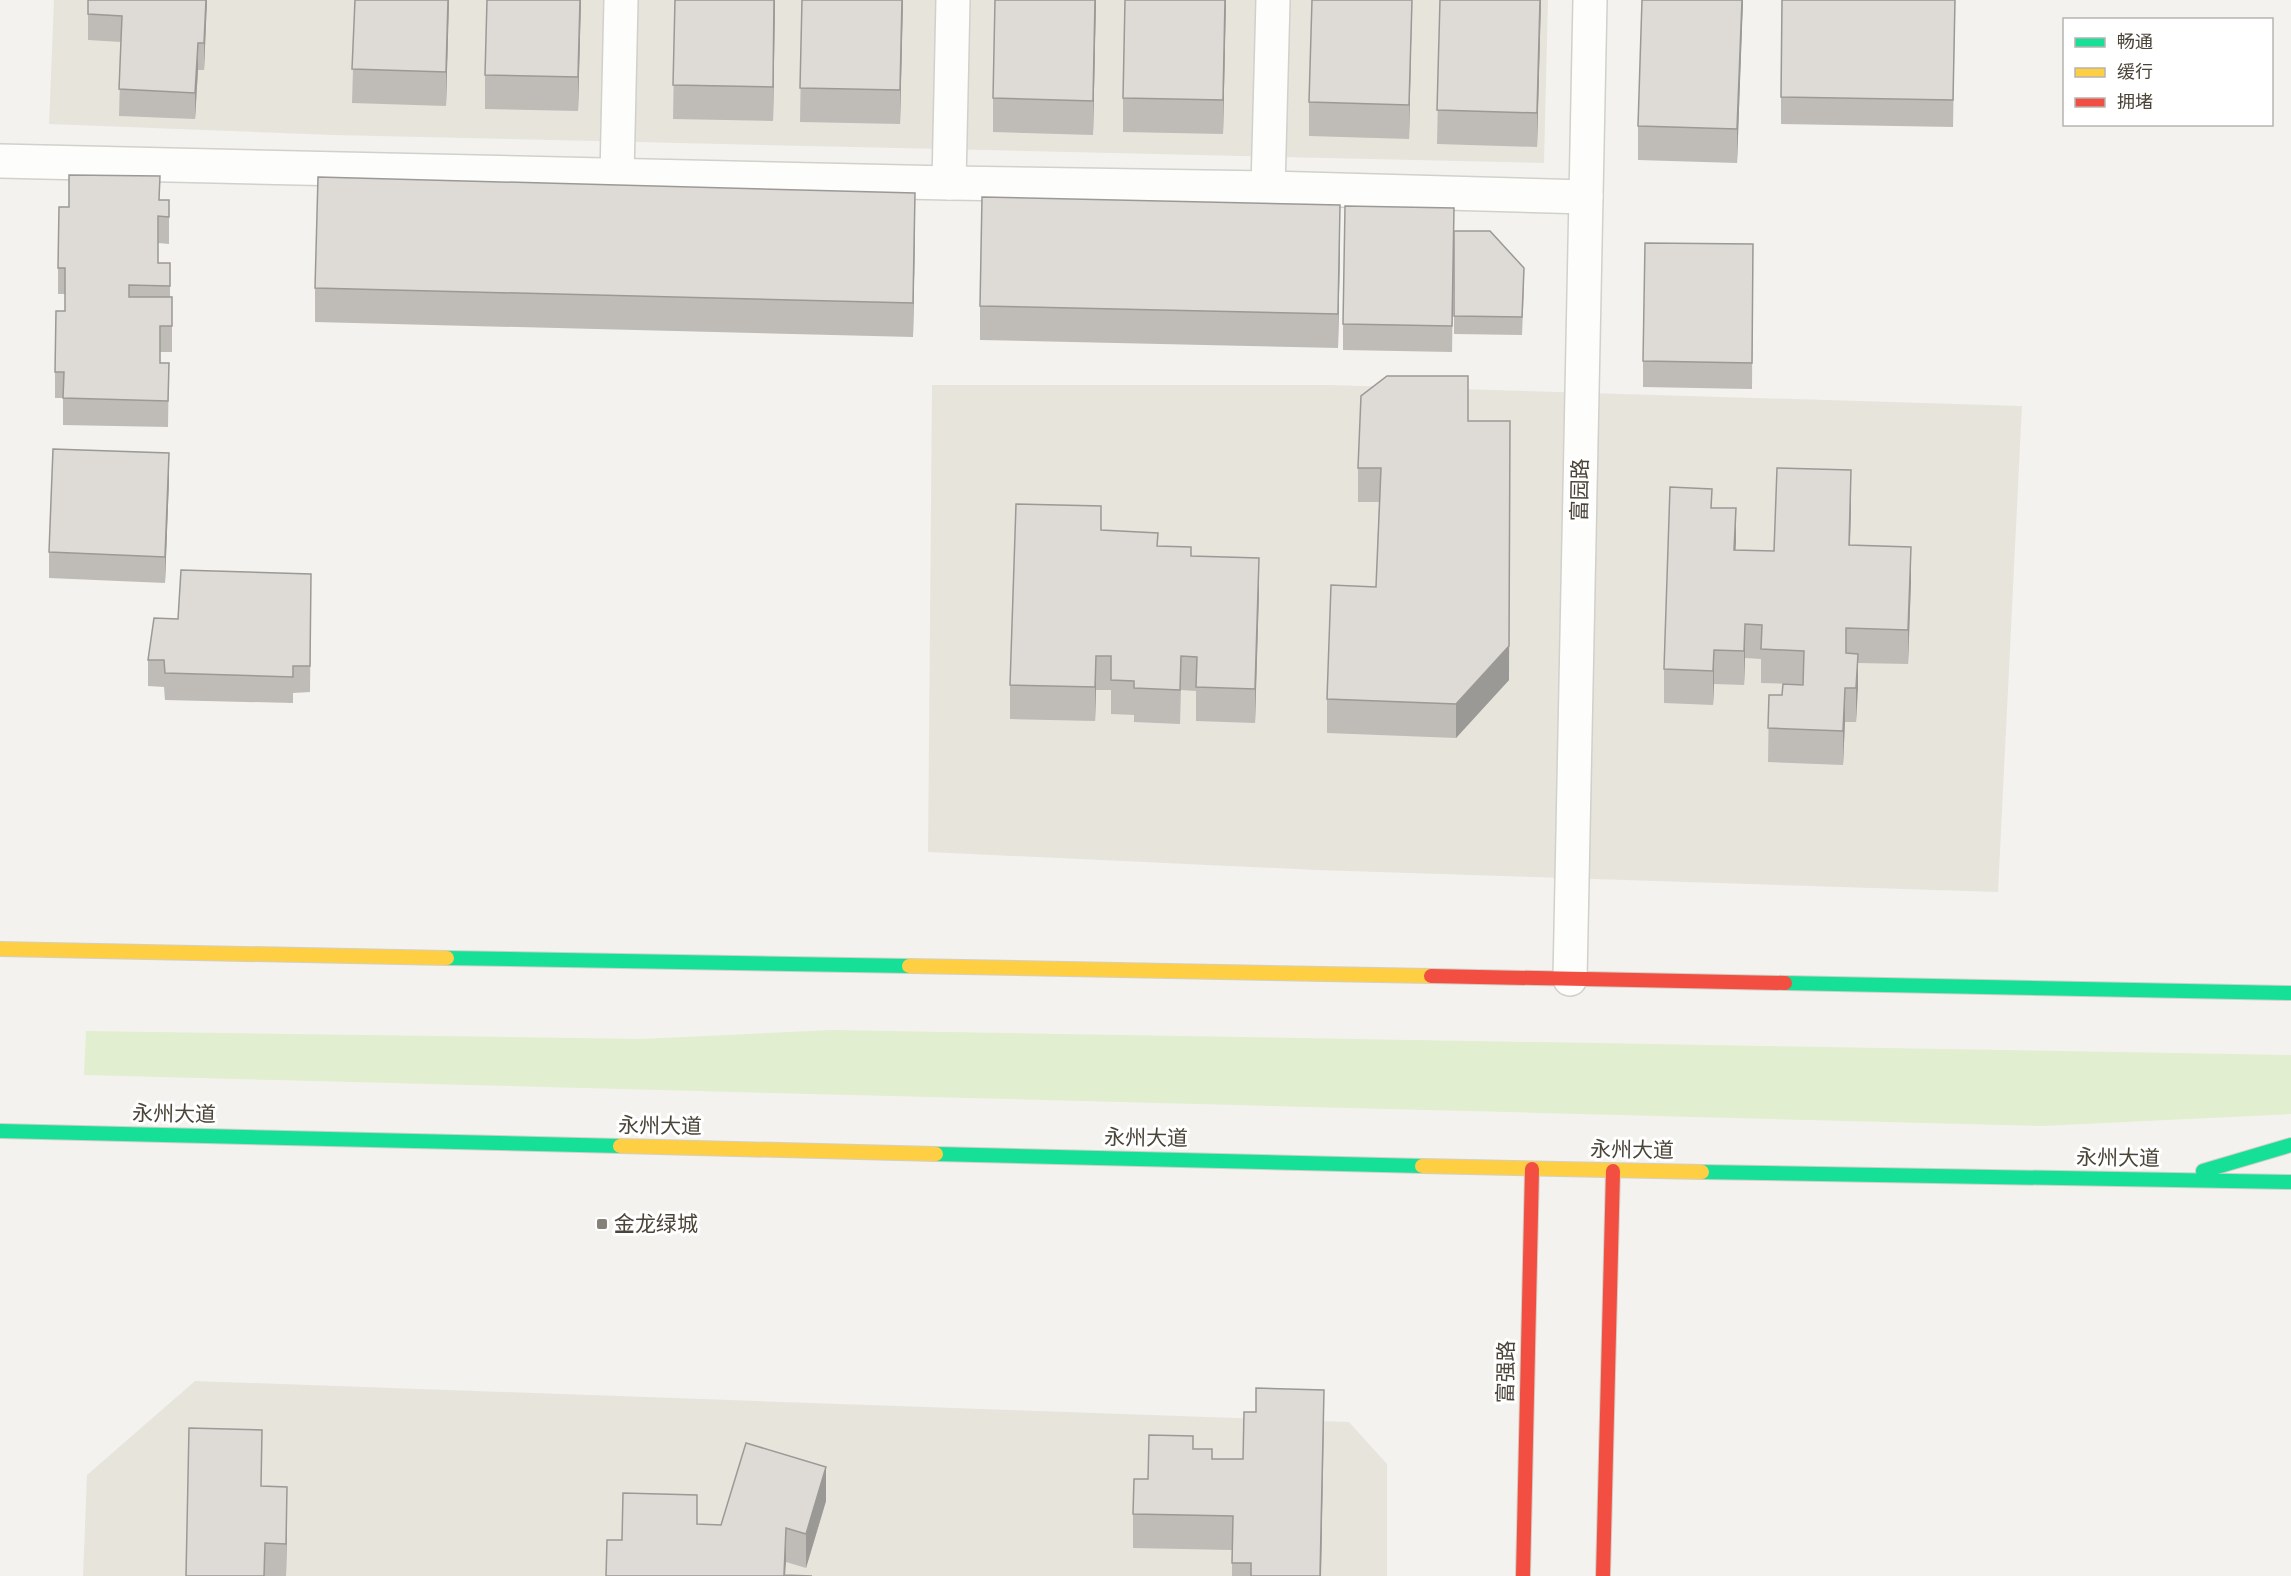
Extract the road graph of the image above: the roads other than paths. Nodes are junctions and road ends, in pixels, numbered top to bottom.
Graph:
1 (621, 0) edge
2 (953, 0) edge
3 (1273, 0) edge
4 (1590, 0) edge
5 (0, 161) edge
6 (617, 175) junction
7 (948, 183) junction
8 (1268, 188) junction
9 (1586, 197) junction
10 (0, 949) edge
11 (1570, 979) junction
12 (2291, 993) edge
13 (0, 1131) edge
14 (2291, 1145) edge
15 (1532, 1169) junction
16 (1613, 1171) junction
17 (2172, 1179) junction
18 (2291, 1182) edge
19 (1523, 1576) edge
20 (1603, 1576) edge

1 - 6 street
2 - 7 street
3 - 8 street
4 - 9 street, 富园路
5 - 6 street
6 - 7 street
7 - 8 street
8 - 9 street
9 - 11 street, 富园路
10 - 11 main road
11 - 12 main road
13 - 15 main road, 永州大道
14 - 17 main road
15 - 16 main road, 永州大道
15 - 19 main road, 富强路
16 - 17 main road, 永州大道
16 - 20 main road
17 - 18 main road, 永州大道

